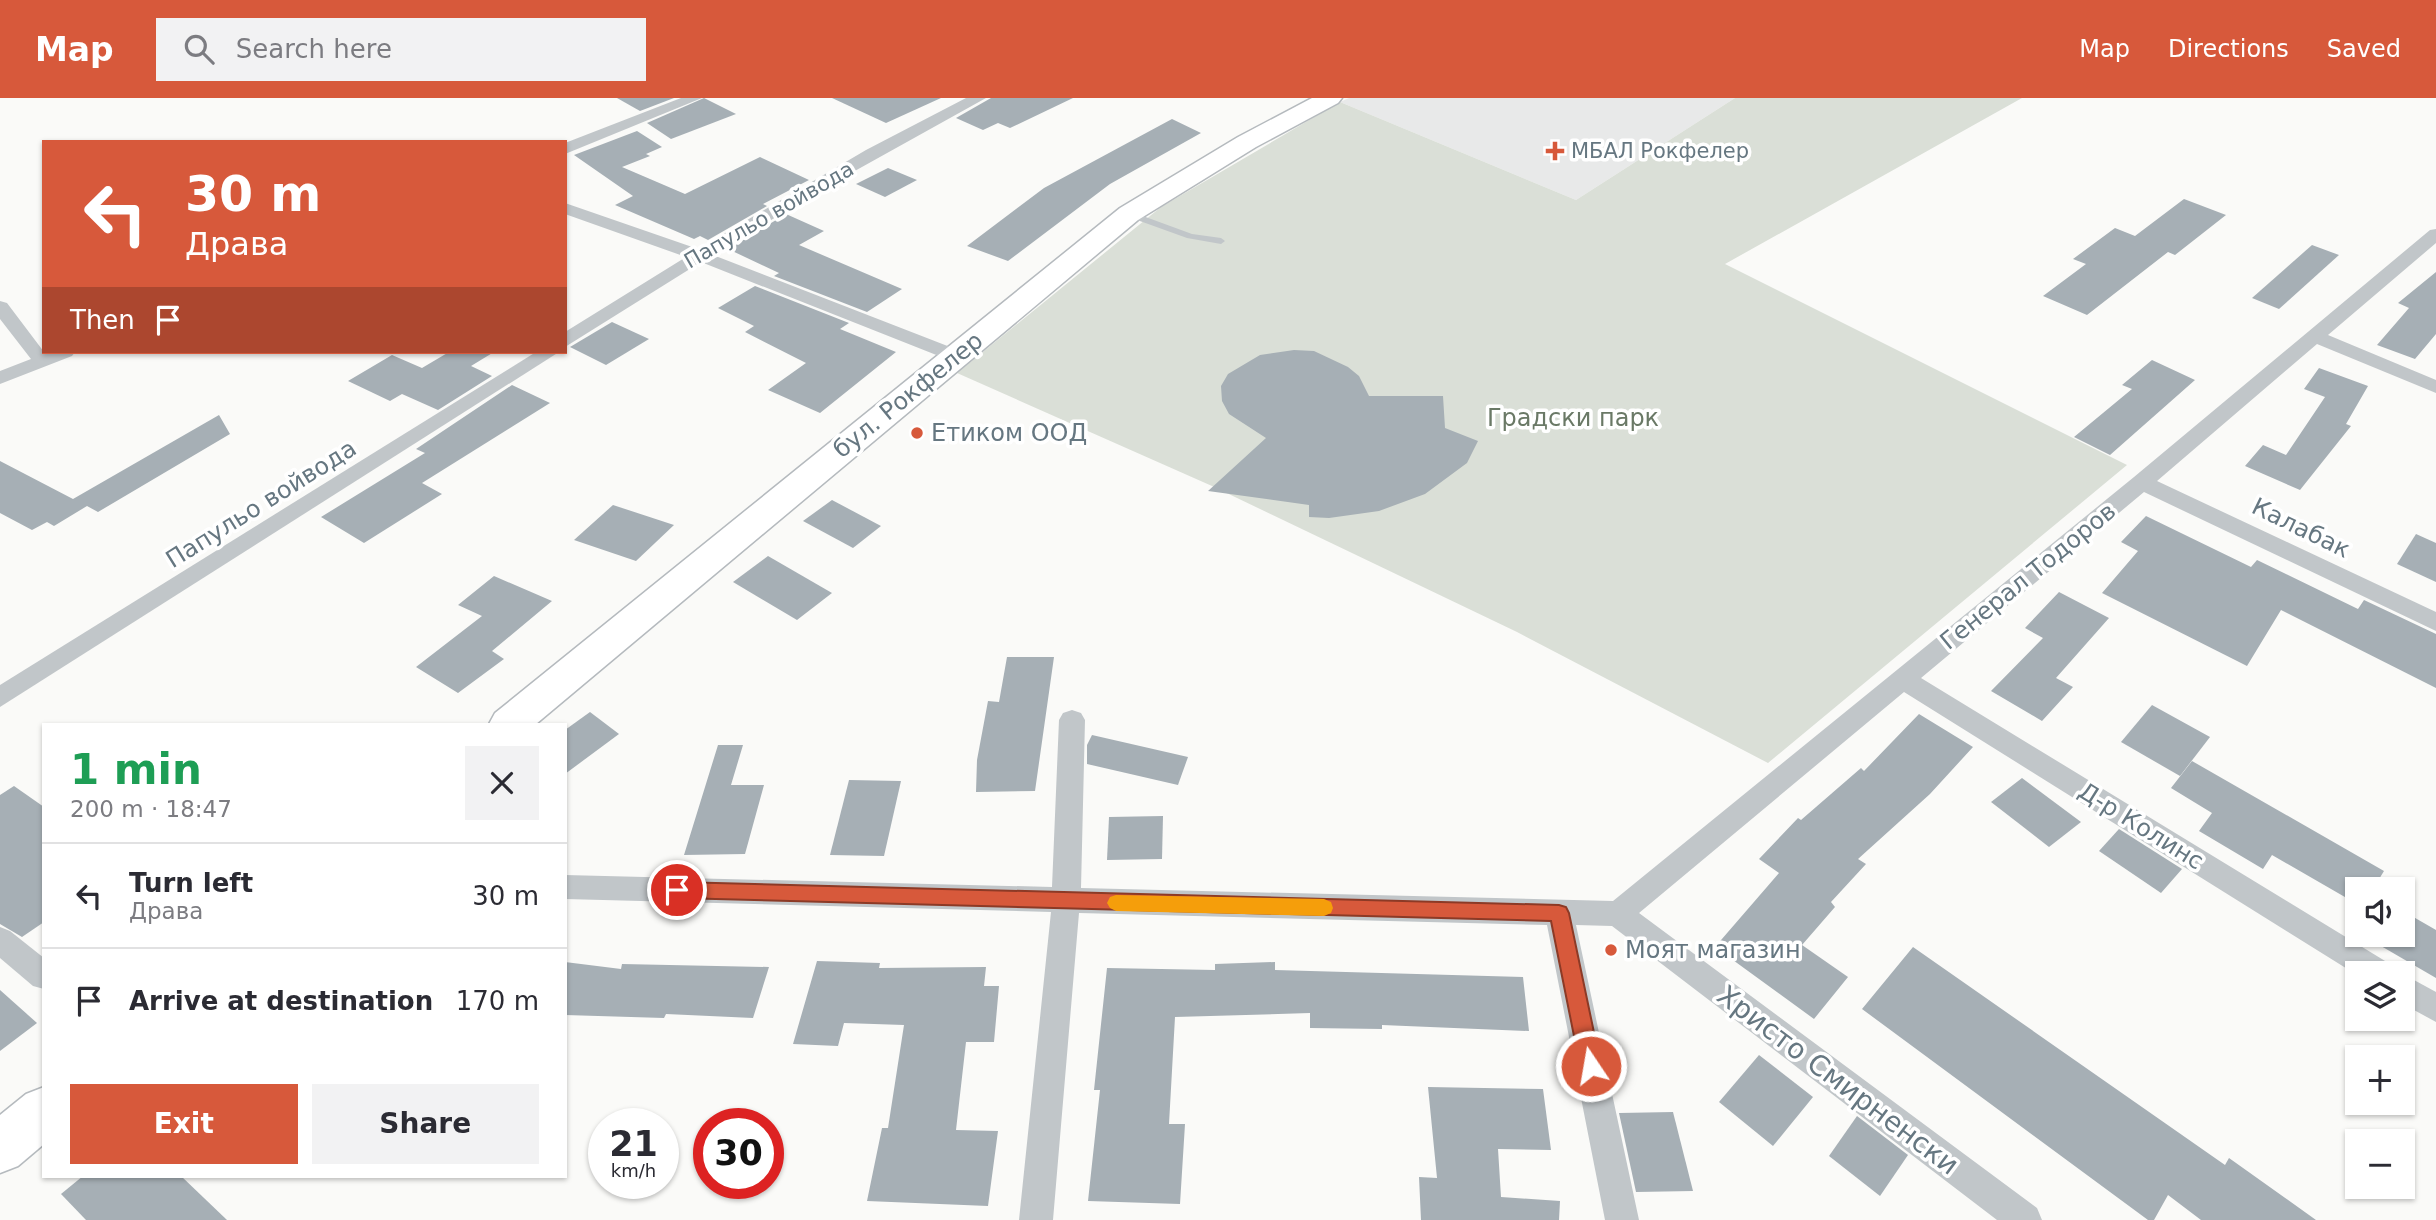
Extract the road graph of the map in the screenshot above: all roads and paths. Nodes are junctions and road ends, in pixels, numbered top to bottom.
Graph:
1 (694, 98) edge
2 (978, 98) edge
3 (1330, 98) edge
4 (567, 148) edge
5 (567, 209) edge
6 (1129, 214) junction
7 (2436, 234) edge
8 (1221, 241) dead end
9 (698, 256) junction
10 (0, 307) edge
11 (2314, 335) junction
12 (567, 340) edge
13 (60, 354) edge
14 (546, 354) edge
15 (956, 356) junction
16 (43, 360) junction
17 (0, 378) edge
18 (2436, 387) edge
19 (2142, 482) junction
20 (2436, 622) edge
21 (1903, 679) junction
22 (0, 697) edge
23 (1072, 720) dead end
24 (510, 723) edge
25 (567, 887) edge
26 (1066, 902) junction
27 (1559, 913) junction
28 (1618, 914) junction
29 (0, 940) edge
30 (2360, 961) edge
31 (42, 974) edge
32 (2415, 995) edge
33 (2436, 1008) edge
34 (42, 1113) edge
35 (0, 1148) edge
36 (1036, 1220) edge
37 (1622, 1220) edge
38 (2025, 1220) edge

1 - 4 street
2 - 9 street, Папульо войвода
3 - 6 main road, бул. Рокфелер
5 - 9 street
6 - 8 lane
6 - 15 main road, бул. Рокфелер
7 - 11 street, Генерал Тодоров
9 - 12 street, Папульо войвода
9 - 15 street
10 - 16 street
11 - 18 street
11 - 19 street, Генерал Тодоров
13 - 16 street
14 - 22 street, Папульо войвода
15 - 24 main road, бул. Рокфелер
16 - 17 street
19 - 20 street, Калабак
19 - 21 street, Генерал Тодоров
21 - 28 street, Генерал Тодоров
21 - 30 street, Д-р Колинс
23 - 26 street
25 - 26 street
26 - 27 street
26 - 36 street
27 - 28 street
27 - 37 street
28 - 38 street, Христо Смирненски
29 - 31 street
32 - 33 street
34 - 35 main road

